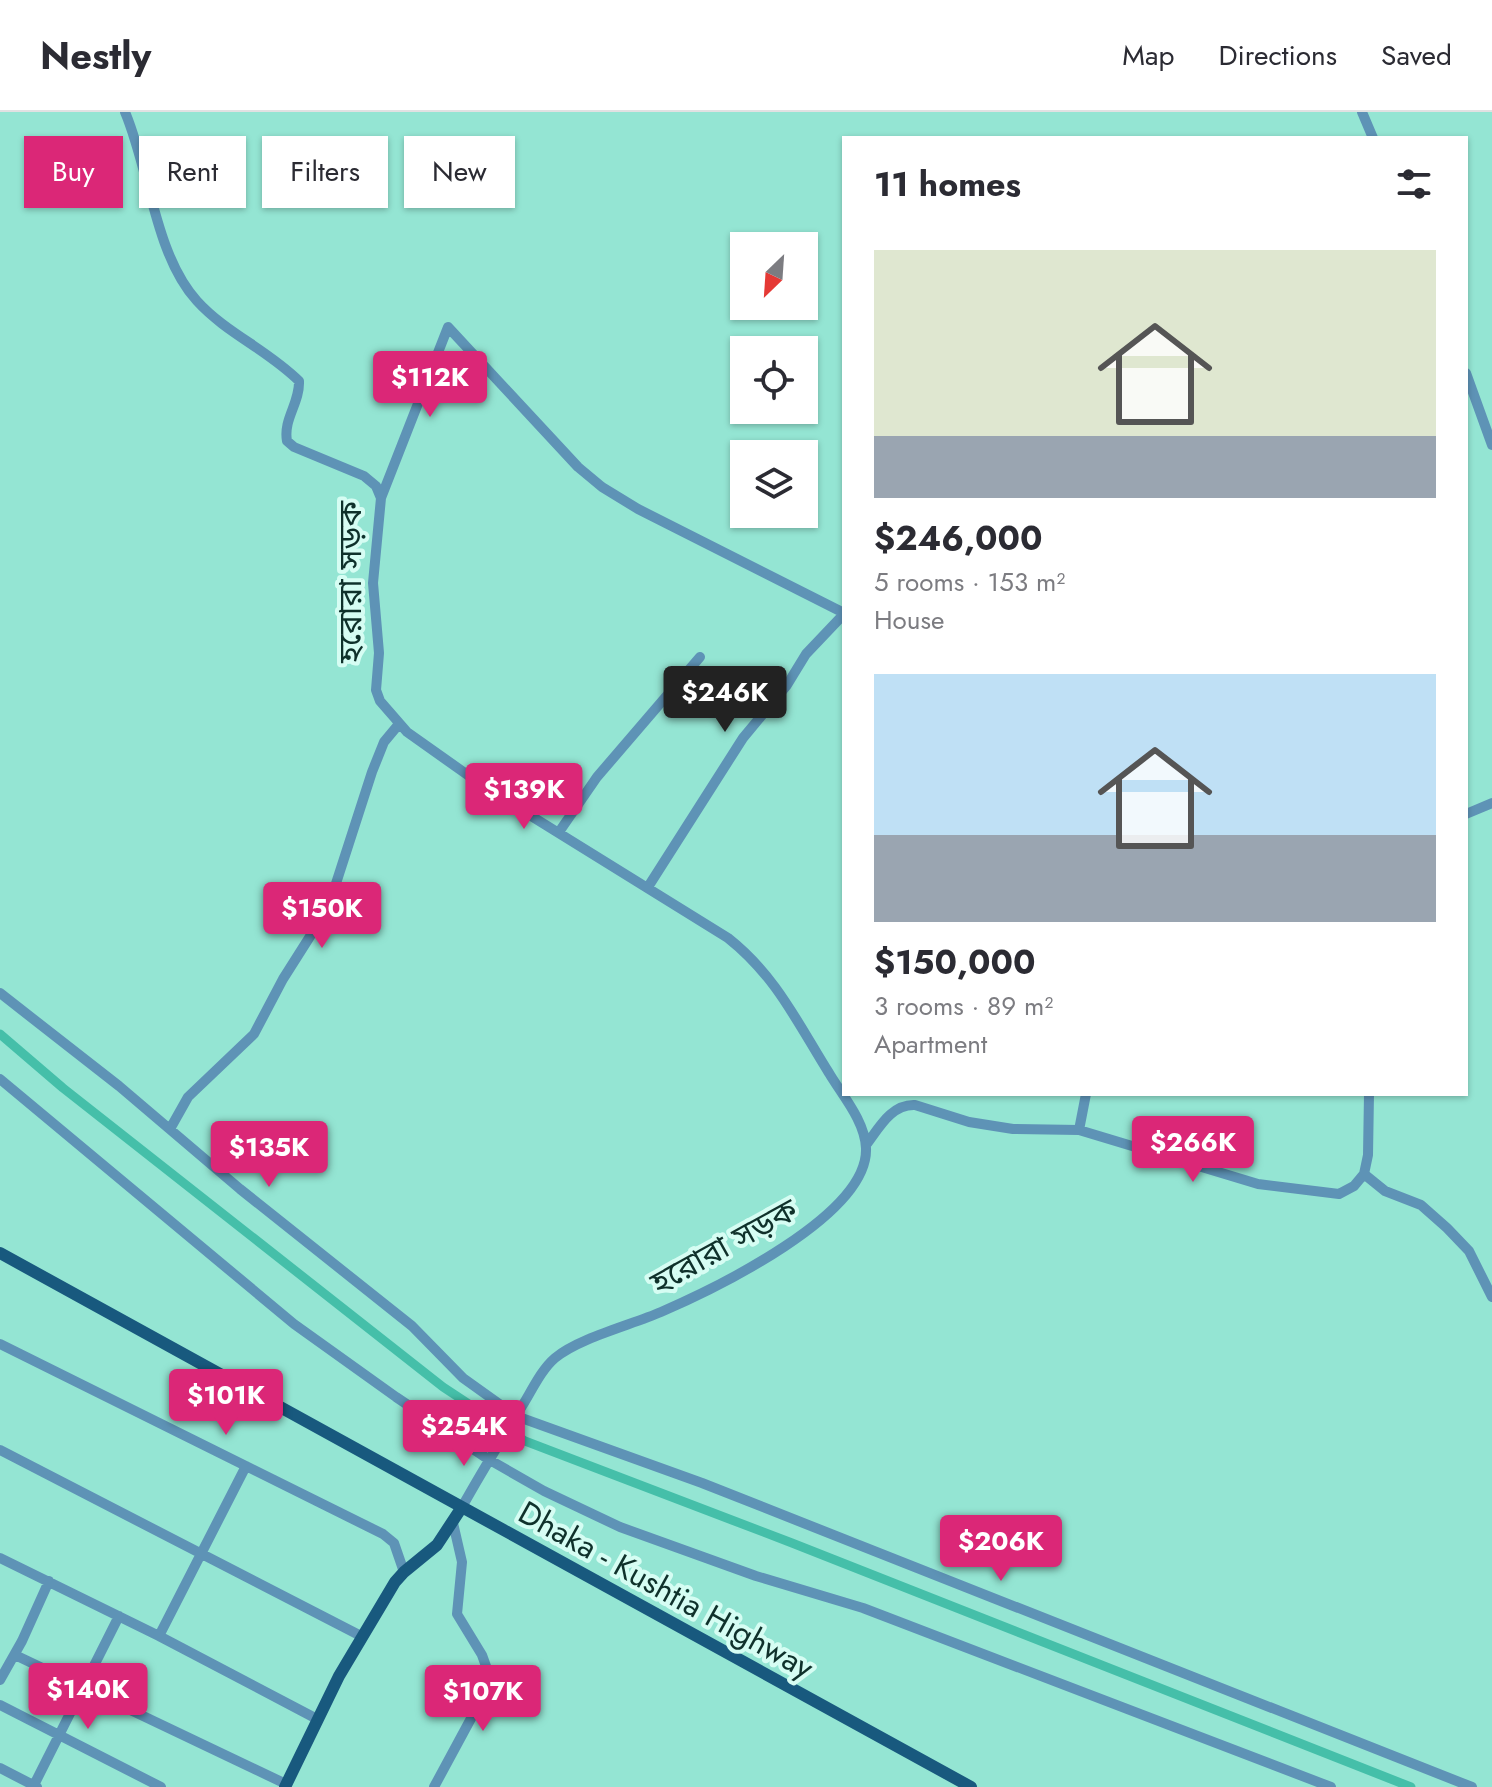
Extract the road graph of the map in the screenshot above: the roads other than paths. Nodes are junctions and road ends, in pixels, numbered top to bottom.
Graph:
1 (125, 112) edge
2 (1362, 112) edge
3 (1372, 136) edge
4 (1468, 379) edge
5 (1492, 445) edge
6 (381, 498) junction
7 (842, 612) edge
8 (842, 615) edge
9 (700, 657) dead end
10 (399, 724) junction
11 (1492, 803) edge
12 (1468, 813) edge
13 (559, 832) junction
14 (648, 887) junction
15 (0, 993) edge
16 (0, 1079) edge
17 (842, 1091) edge
18 (845, 1096) edge
19 (1086, 1096) edge
20 (1369, 1096) edge
21 (170, 1129) junction
22 (1079, 1130) junction
23 (866, 1145) junction
24 (1364, 1174) junction
25 (0, 1253) edge
26 (1492, 1297) edge
27 (0, 1344) edge
28 (515, 1417) junction
29 (0, 1450) edge
30 (488, 1459) junction
31 (246, 1466) junction
32 (462, 1507) junction
33 (453, 1523) junction
34 (201, 1552) junction
35 (0, 1558) edge
36 (404, 1572) junction
37 (49, 1581) junction
38 (119, 1616) junction
39 (159, 1636) junction
40 (361, 1636) junction
41 (15, 1655) junction
42 (0, 1680) edge
43 (84, 1687) junction
44 (0, 1705) edge
45 (317, 1719) junction
46 (59, 1735) junction
47 (0, 1768) edge
48 (286, 1785) edge
49 (35, 1786) edge
50 (161, 1787) edge
51 (434, 1787) edge
52 (971, 1787) edge
53 (1331, 1787) edge
54 (1472, 1787) edge

1 - 6 street, হরোরা সড়ক
2 - 3 street
4 - 5 street
6 - 7 street
6 - 10 street, হরোরা সড়ক
8 - 14 street
9 - 13 street
10 - 13 street, হরোরা সড়ক
10 - 21 street
11 - 12 street
13 - 14 street, হরোরা সড়ক
14 - 17 street, হরোরা সড়ক
15 - 21 street
16 - 30 street
18 - 23 street, হরোরা সড়ক
19 - 22 street
20 - 24 street
21 - 28 street
22 - 23 street
22 - 24 street
23 - 28 street, হরোরা সড়ক
24 - 26 street
25 - 32 main road, Dhaka - Kushtia Highway
27 - 31 street
28 - 30 street, হরোরা সড়ক
28 - 54 street
29 - 34 street
30 - 32 street, হরোরা সড়ক
30 - 53 street
31 - 34 street
31 - 36 street
32 - 33 main road
32 - 52 main road, Dhaka - Kushtia Highway
33 - 36 main road
33 - 51 street
34 - 39 street
34 - 40 street
35 - 37 street
36 - 40 main road
37 - 38 street
37 - 41 street
38 - 39 street
38 - 43 street
39 - 45 street
40 - 45 main road
41 - 42 street
41 - 43 street
43 - 46 street
43 - 48 street
44 - 46 street
45 - 48 main road
46 - 49 street
46 - 50 street
47 - 49 street

